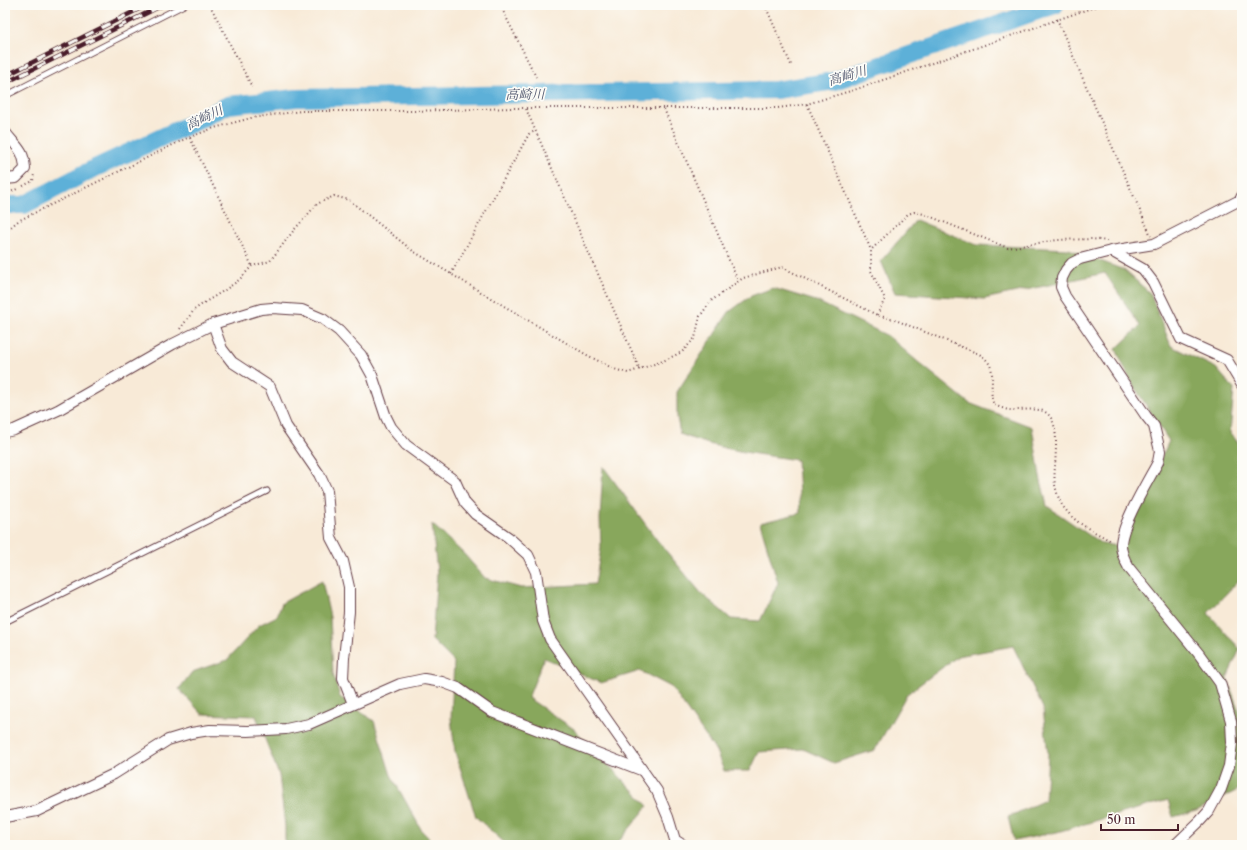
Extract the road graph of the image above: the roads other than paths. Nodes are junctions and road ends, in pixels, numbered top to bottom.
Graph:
1 (184, 5) edge
2 (5, 96) edge
3 (5, 132) edge
4 (5, 179) edge
5 (1241, 200) edge
6 (1112, 246) junction
7 (213, 324) junction
8 (1242, 384) edge
9 (5, 432) edge
10 (266, 491) dead end
11 (5, 622) edge
12 (353, 704) junction
13 (641, 770) junction
14 (5, 817) edge
15 (683, 845) edge
16 (1175, 845) edge

1 - 2 lane
3 - 4 street
5 - 6 street
6 - 8 street
6 - 16 street
7 - 9 street
7 - 12 street
7 - 13 street
10 - 11 lane
12 - 13 street
12 - 14 street
13 - 15 street

